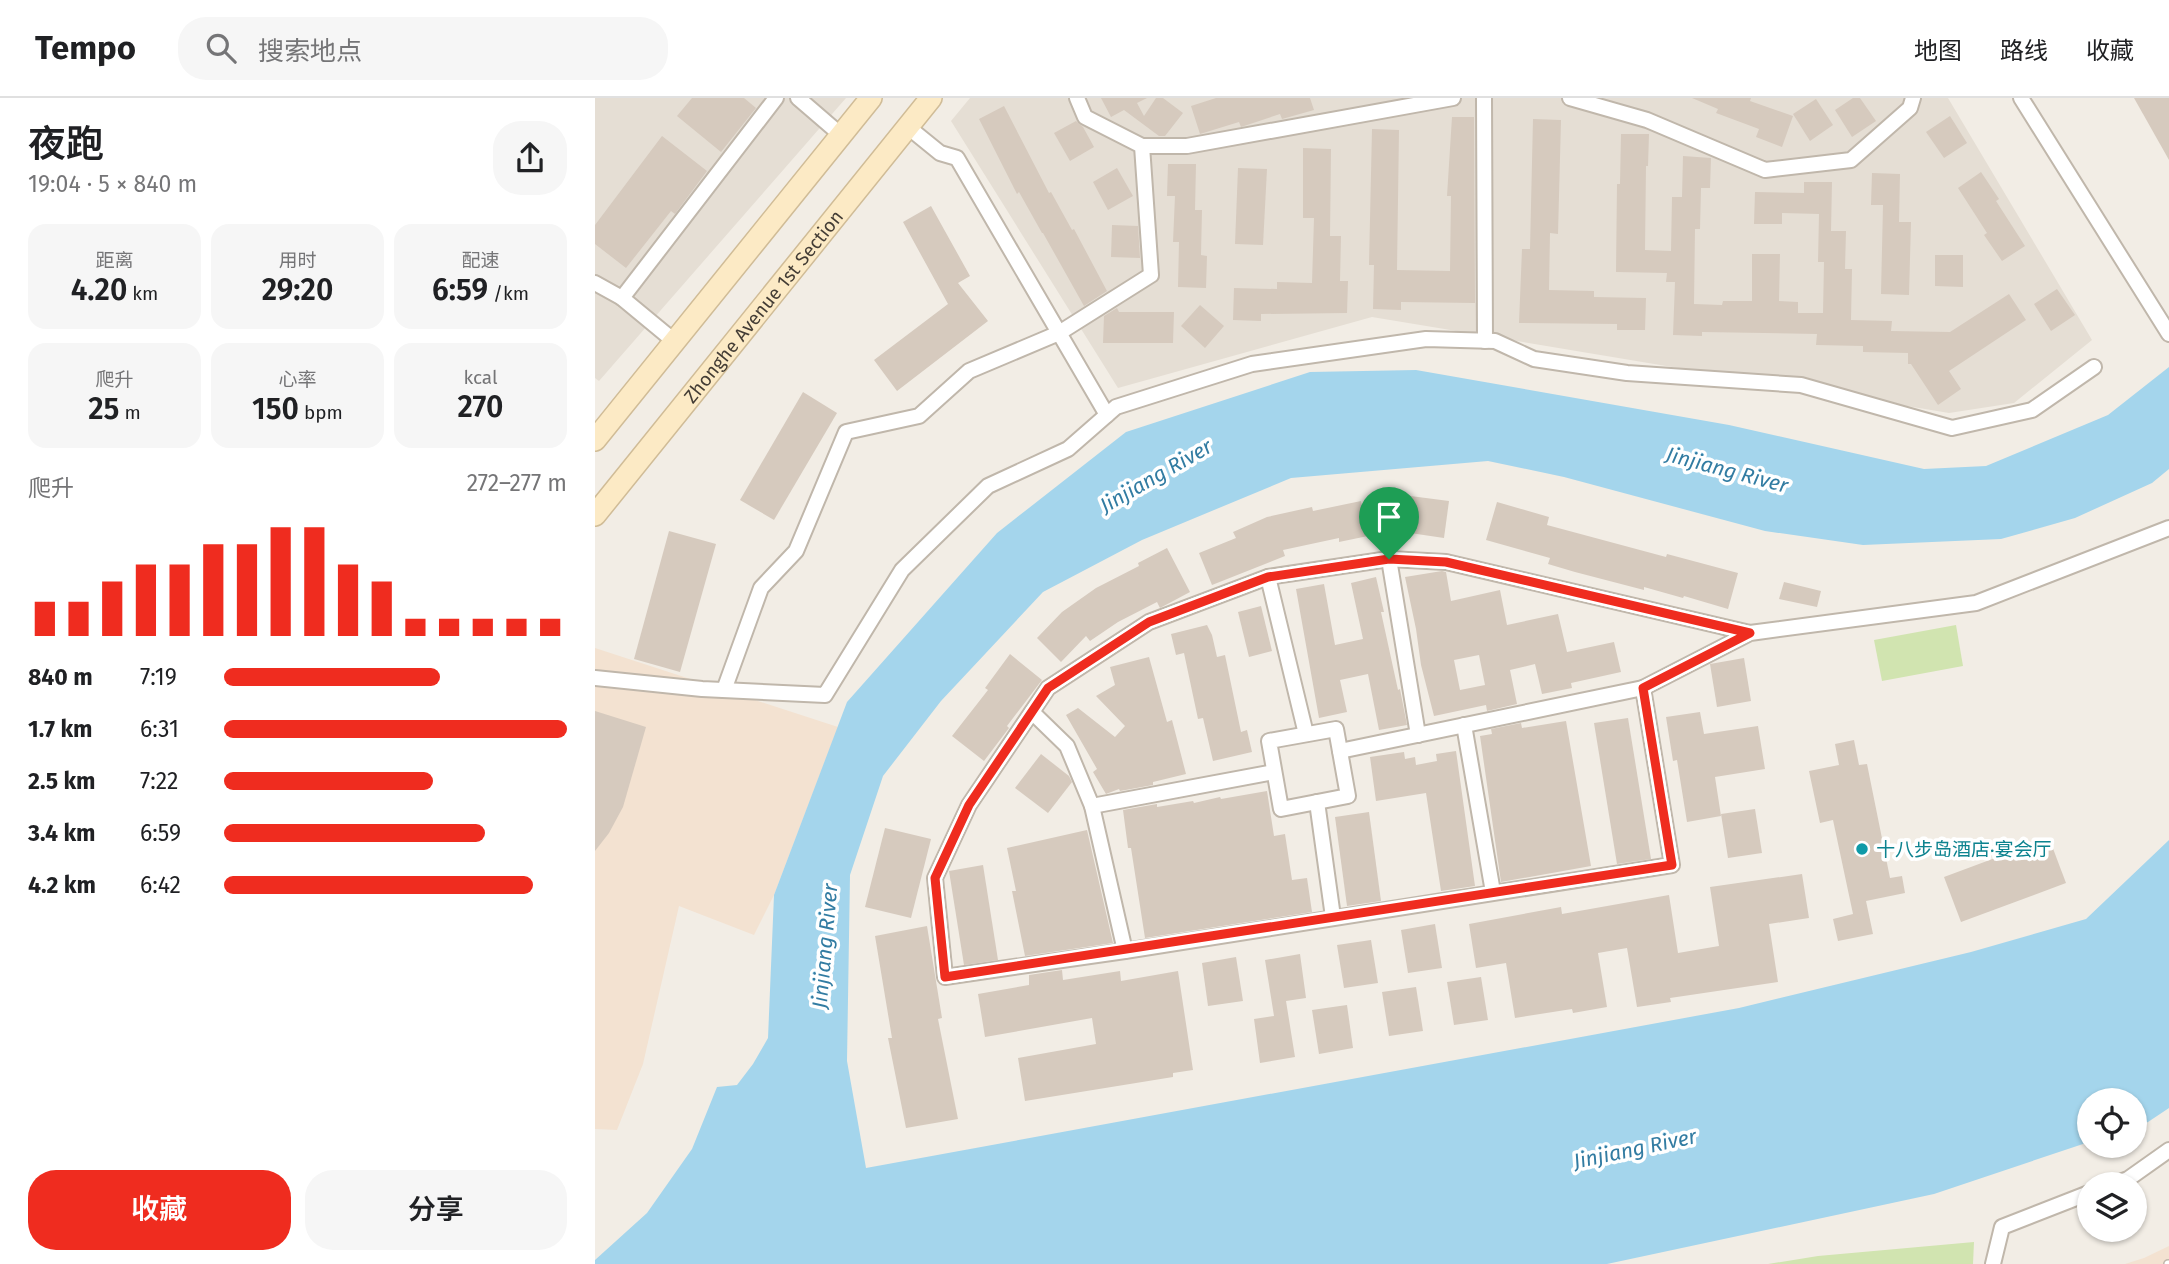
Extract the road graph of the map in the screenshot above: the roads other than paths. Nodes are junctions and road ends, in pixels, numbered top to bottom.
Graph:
1 (776, 98) edge
2 (798, 98) edge
3 (871, 98) edge
4 (931, 98) edge
5 (1077, 98) edge
6 (1453, 98) edge
7 (1484, 98) edge
8 (1570, 98) edge
9 (1913, 98) edge
10 (2021, 98) edge
11 (908, 127) junction
12 (841, 135) junction
13 (1142, 146) junction
14 (595, 282) edge
15 (622, 298) junction
16 (2167, 331) edge
17 (1059, 333) junction
18 (674, 341) junction
19 (1485, 341) junction
20 (2094, 368) dead end
21 (1107, 415) junction
22 (595, 440) edge
23 (595, 515) edge
24 (2169, 528) edge
25 (1389, 559) junction
26 (1268, 577) junction
27 (1750, 633) junction
28 (595, 678) edge
29 (1643, 688) junction
30 (724, 690) junction
31 (1032, 712) junction
32 (1464, 726) junction
33 (1306, 734) junction
34 (1418, 735) junction
35 (1340, 751) junction
36 (1275, 772) junction
37 (1317, 802) junction
38 (1093, 806) junction
39 (1493, 892) junction
40 (1333, 917) junction
41 (1125, 951) junction
42 (2169, 1150) edge
43 (2138, 1172) edge
44 (2077, 1198) edge
45 (1993, 1264) edge

1 - 15 street
2 - 12 street
3 - 12 main road
4 - 11 main road, Zhonghe Avenue 1st Section
5 - 13 street
6 - 13 street
7 - 19 street
8 - 9 street
10 - 16 street
11 - 17 street
11 - 23 main road, Zhonghe Avenue 1st Section
12 - 18 main road
13 - 17 street
14 - 15 street
15 - 18 street
17 - 21 street
17 - 30 street
18 - 22 main road
19 - 20 street
19 - 21 street
21 - 30 street
24 - 27 street
25 - 26 street
25 - 27 street
25 - 34 street
26 - 31 street
26 - 33 street
27 - 29 street
28 - 30 street
29 - 32 street
29 - 39 street
31 - 38 street
31 - 41 street
32 - 34 street
32 - 39 street
33 - 35 street
33 - 36 street
34 - 35 street
35 - 37 street
36 - 37 street
36 - 38 street
37 - 40 street
38 - 41 street
39 - 40 street
40 - 41 street
42 - 43 street
44 - 45 street

